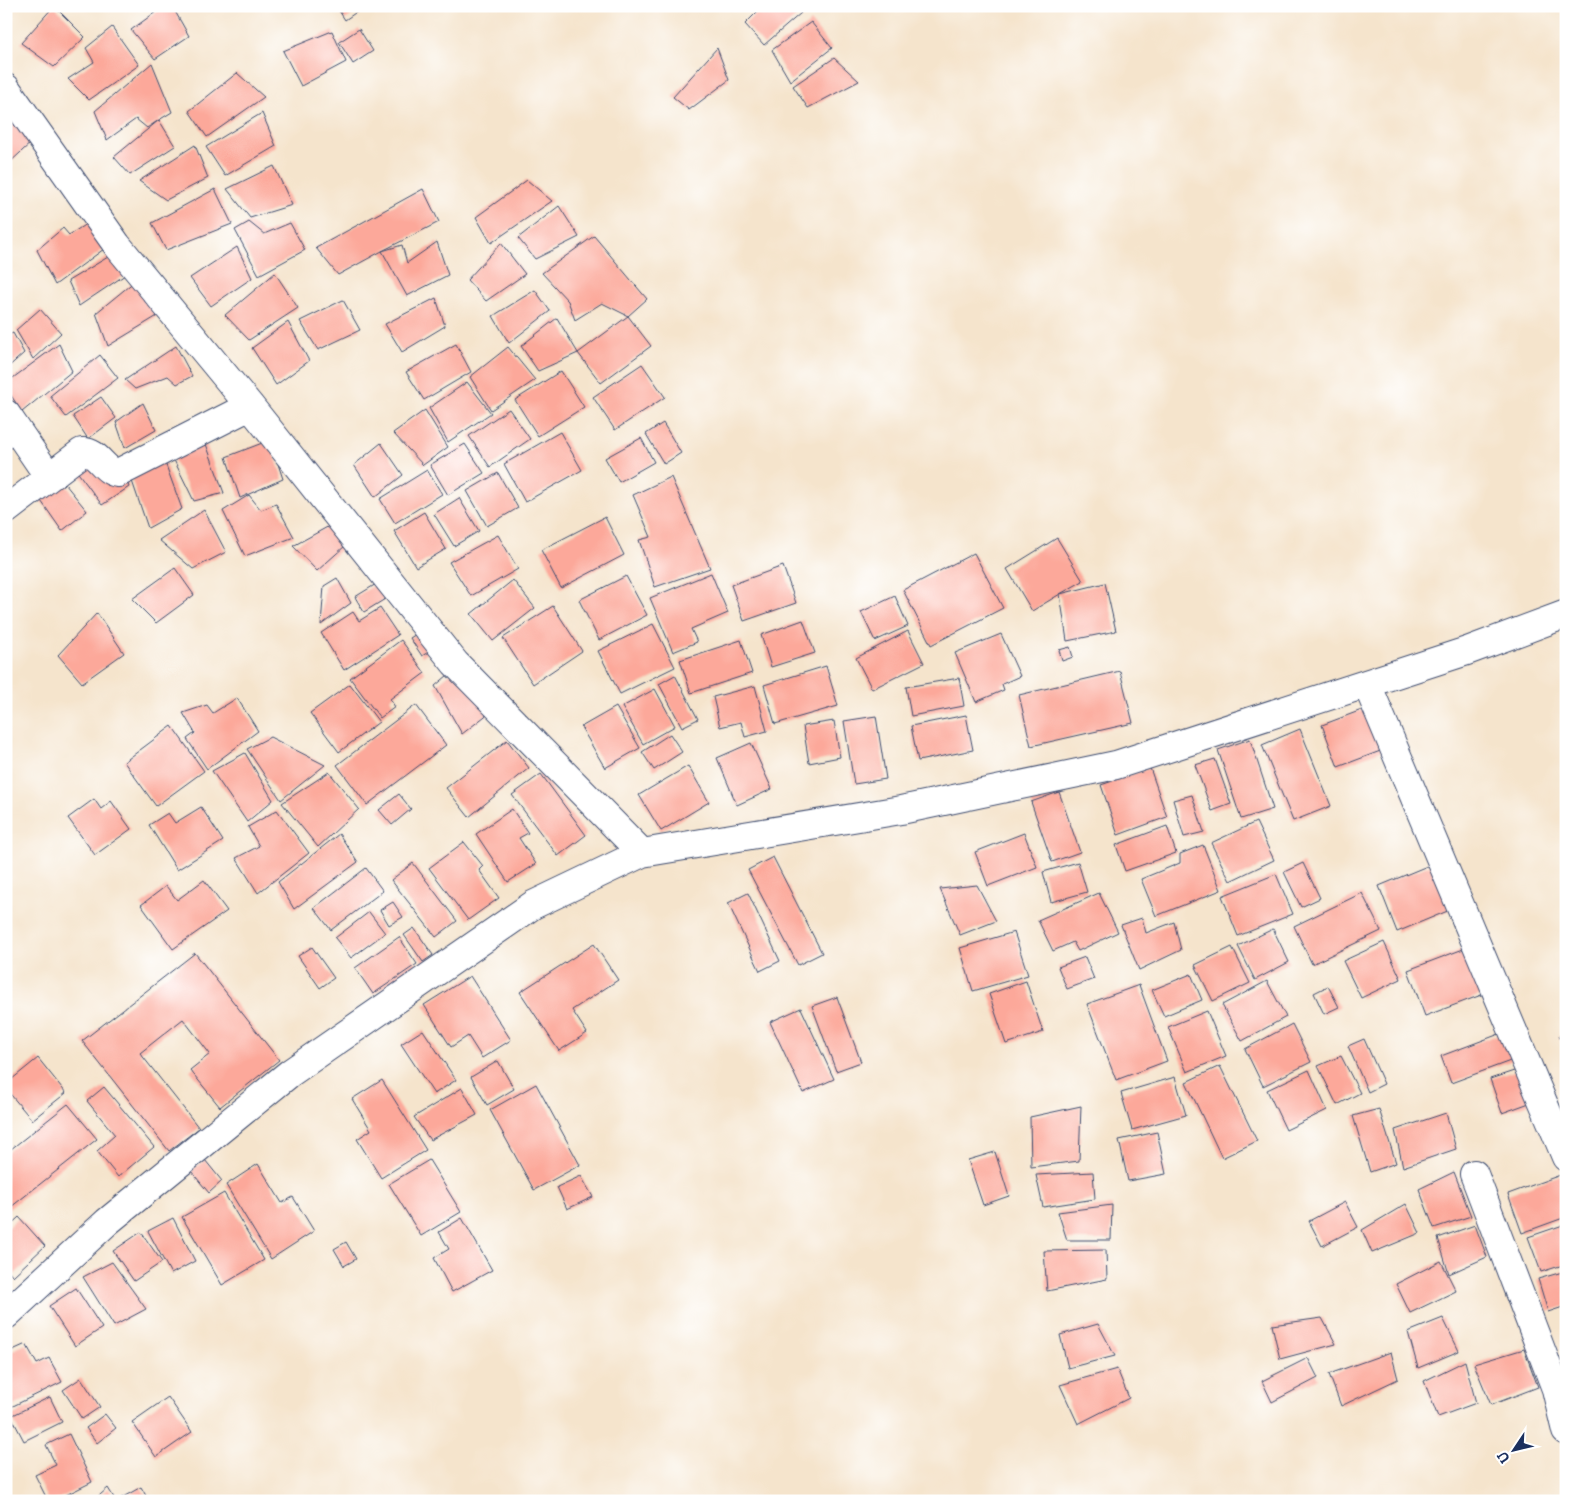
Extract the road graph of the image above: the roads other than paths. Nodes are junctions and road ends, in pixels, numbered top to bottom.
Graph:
1 (6, 88) edge
2 (250, 406) junction
3 (6, 414) edge
4 (49, 477) junction
5 (6, 510) edge
6 (1566, 614) edge
7 (1366, 684) junction
8 (642, 853) junction
9 (1566, 1157) edge
10 (1474, 1174) dead end
11 (6, 1315) edge
12 (1561, 1386) edge
13 (1566, 1431) edge

1 - 2 street
2 - 4 street
2 - 8 street
3 - 4 street
4 - 5 street
6 - 7 street
7 - 8 street
7 - 9 street
8 - 11 street
10 - 12 street
12 - 13 street

